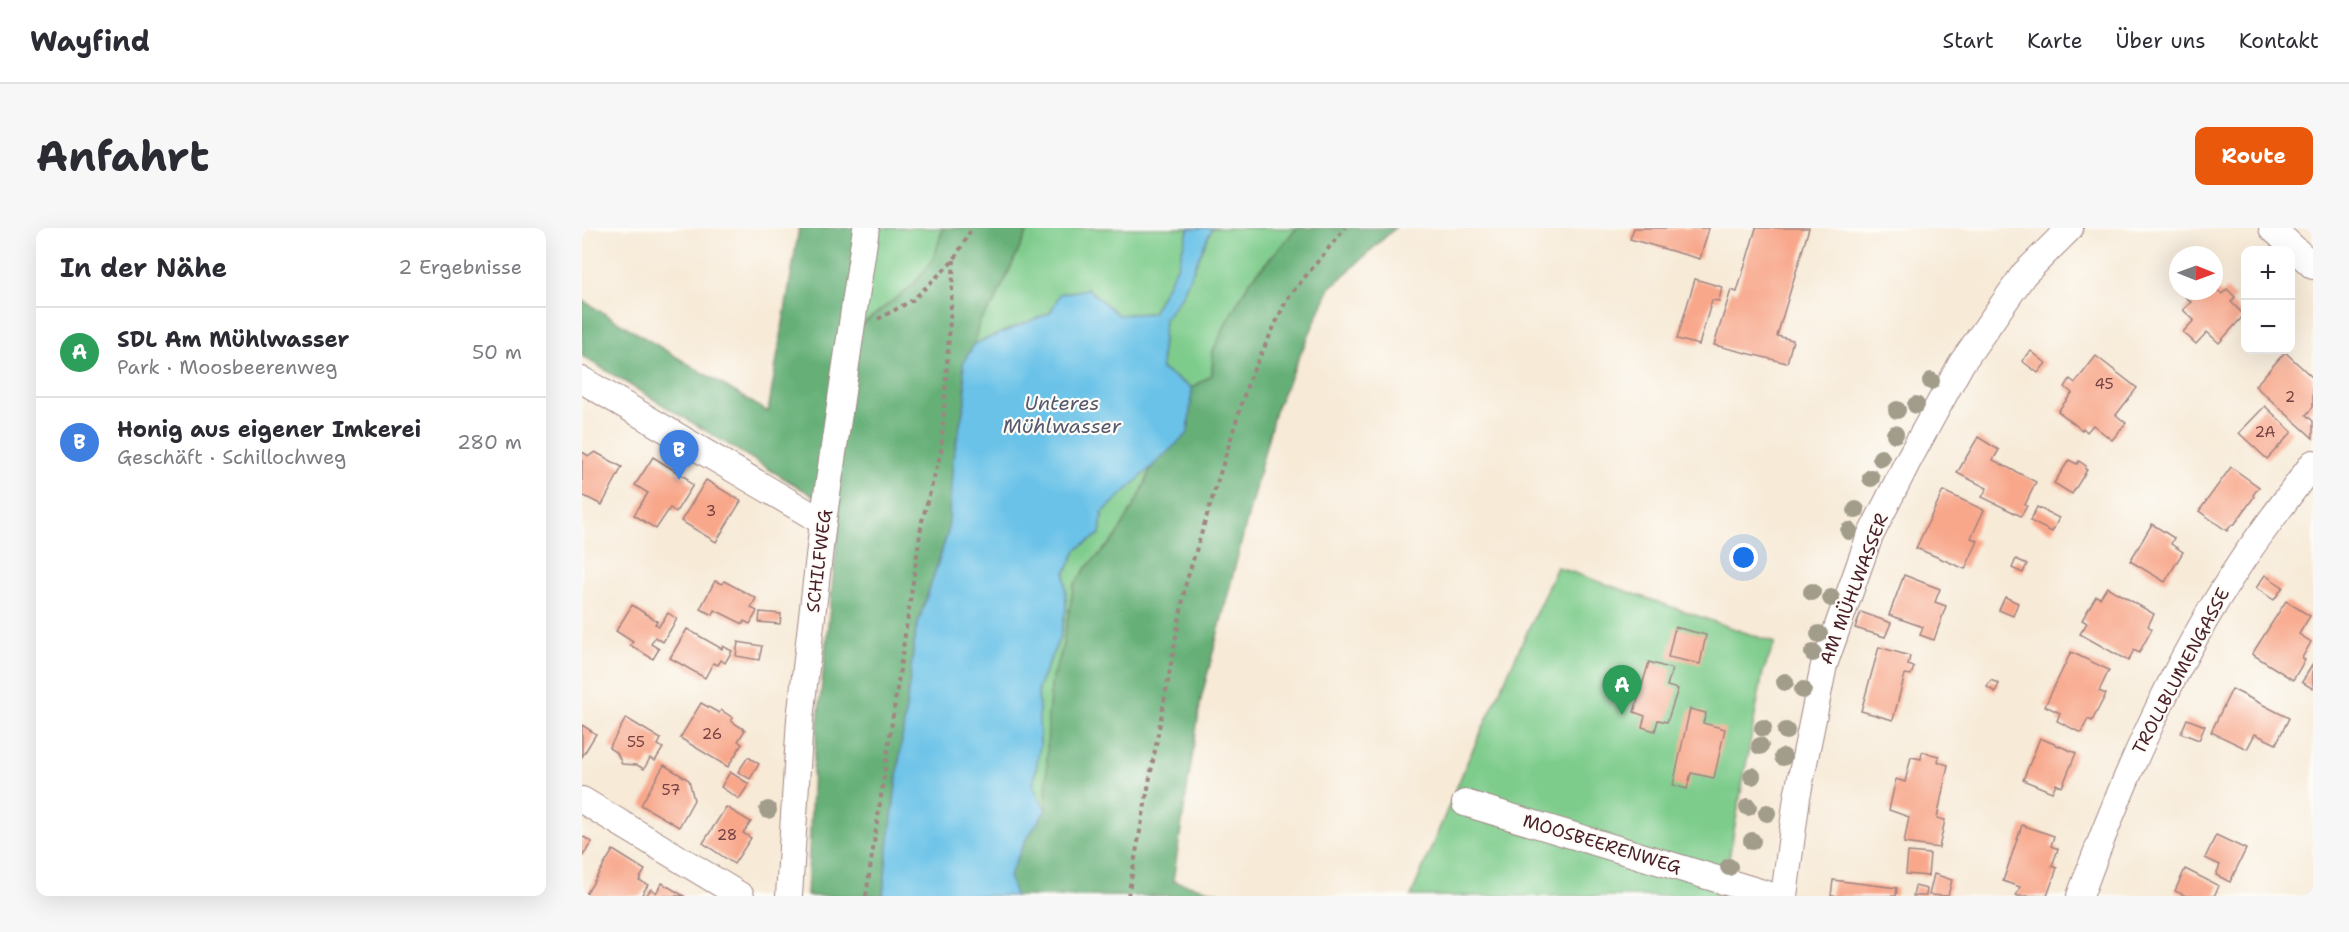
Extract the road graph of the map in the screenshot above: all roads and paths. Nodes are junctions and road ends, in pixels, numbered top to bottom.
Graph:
1 (866, 228) edge
2 (972, 228) edge
3 (1345, 228) edge
4 (2070, 228) edge
5 (2272, 228) edge
6 (954, 260) junction
7 (2313, 266) edge
8 (851, 333) junction
9 (582, 380) edge
10 (2313, 463) edge
11 (823, 522) junction
12 (582, 800) edge
13 (1465, 803) dead end
14 (741, 896) edge
15 (789, 896) edge
16 (866, 896) edge
17 (1128, 896) edge
18 (1773, 896) edge
19 (1784, 896) edge
20 (2080, 896) edge

1 - 8 street, SCHILFWEG
2 - 6 path
3 - 17 path
4 - 19 street, AM MÜHLWASSER
5 - 7 street
6 - 8 path
6 - 16 path
8 - 11 street, SCHILFWEG
9 - 11 street
10 - 20 street, TROLLBLUMENGASSE
11 - 15 street, SCHILFWEG
12 - 14 street
13 - 18 street, MOOSBEERENWEG

